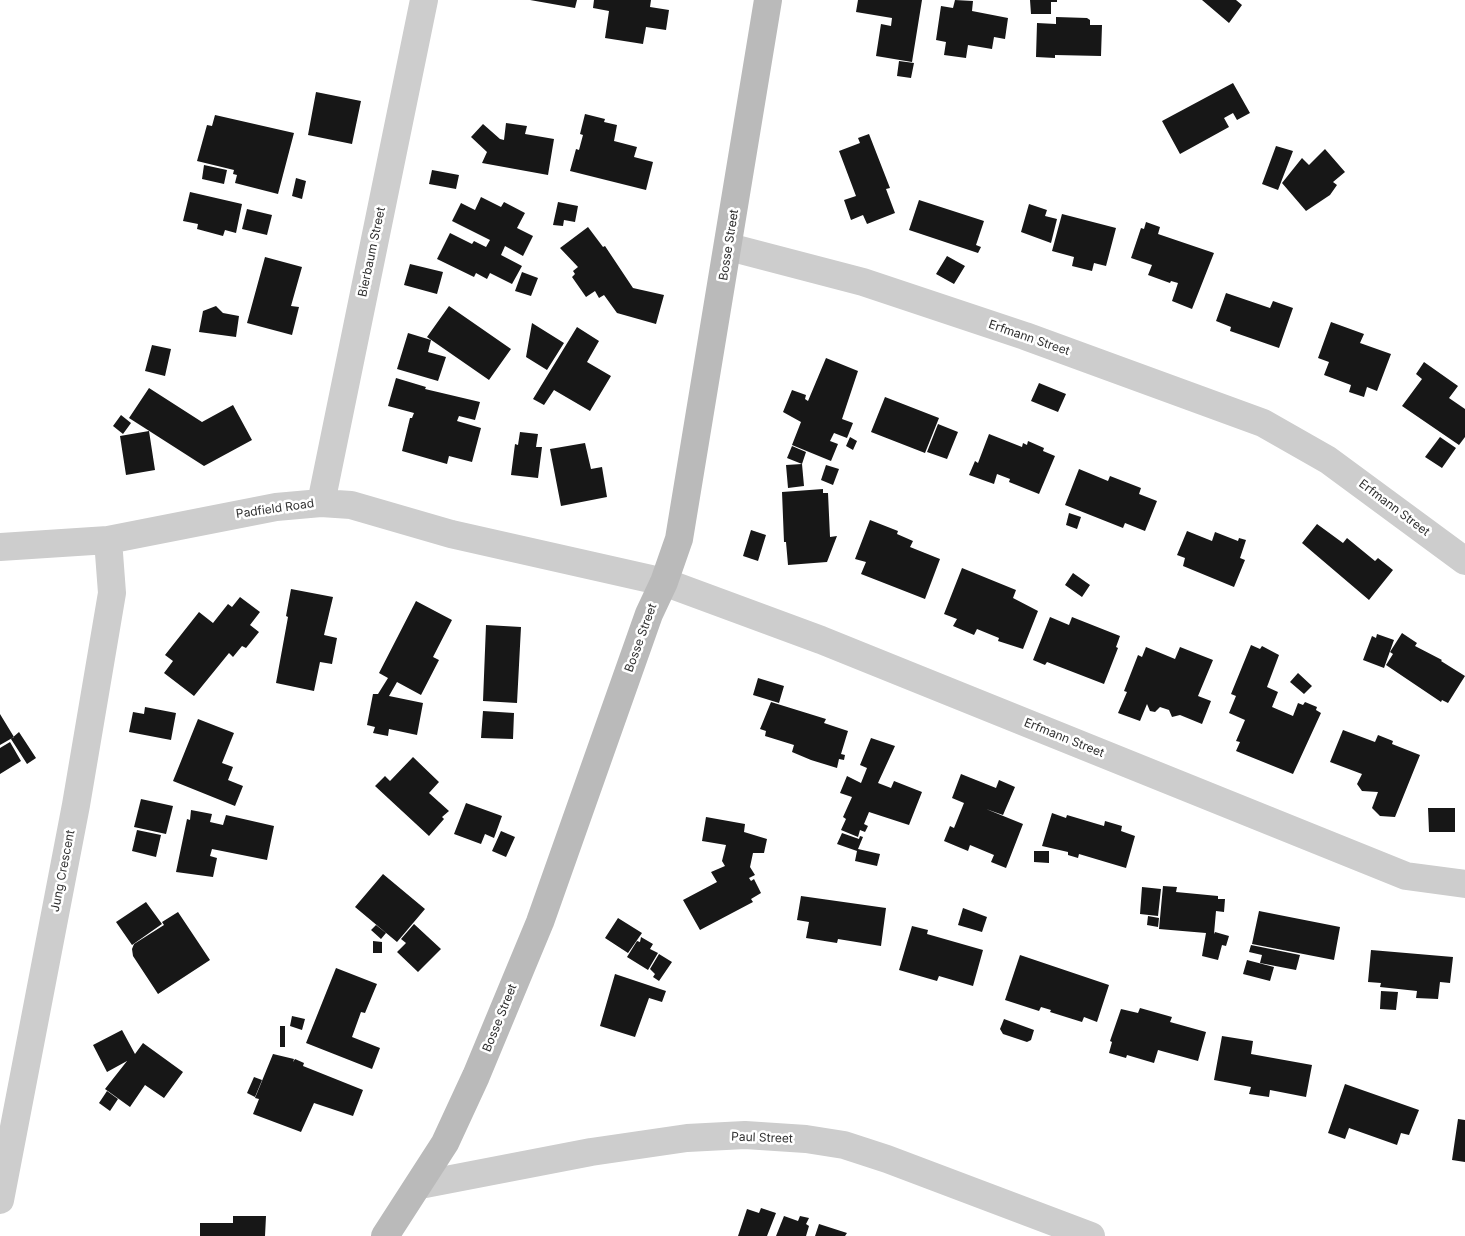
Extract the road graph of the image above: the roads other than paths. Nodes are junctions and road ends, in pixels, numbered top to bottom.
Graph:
1 (424, 0) edge
2 (768, 0) edge
3 (729, 247) junction
4 (321, 503) junction
5 (108, 540) junction
6 (0, 547) edge
7 (1465, 561) edge
8 (664, 582) junction
9 (1465, 884) edge
10 (420, 1185) junction
11 (0, 1200) edge
12 (385, 1236) edge
13 (1091, 1236) edge

1 - 4 street, Bierbaum Street
2 - 3 street, Bosse Street
3 - 7 street, Erfmann Street
3 - 8 street, Bosse Street
4 - 5 street, Padfield Road
4 - 8 street, Padfield Road
5 - 6 street, Padfield Road
5 - 11 street, Jung Crescent
8 - 9 street, Erfmann Street
8 - 10 street, Bosse Street
10 - 12 street, Bosse Street
10 - 13 street, Paul Street

